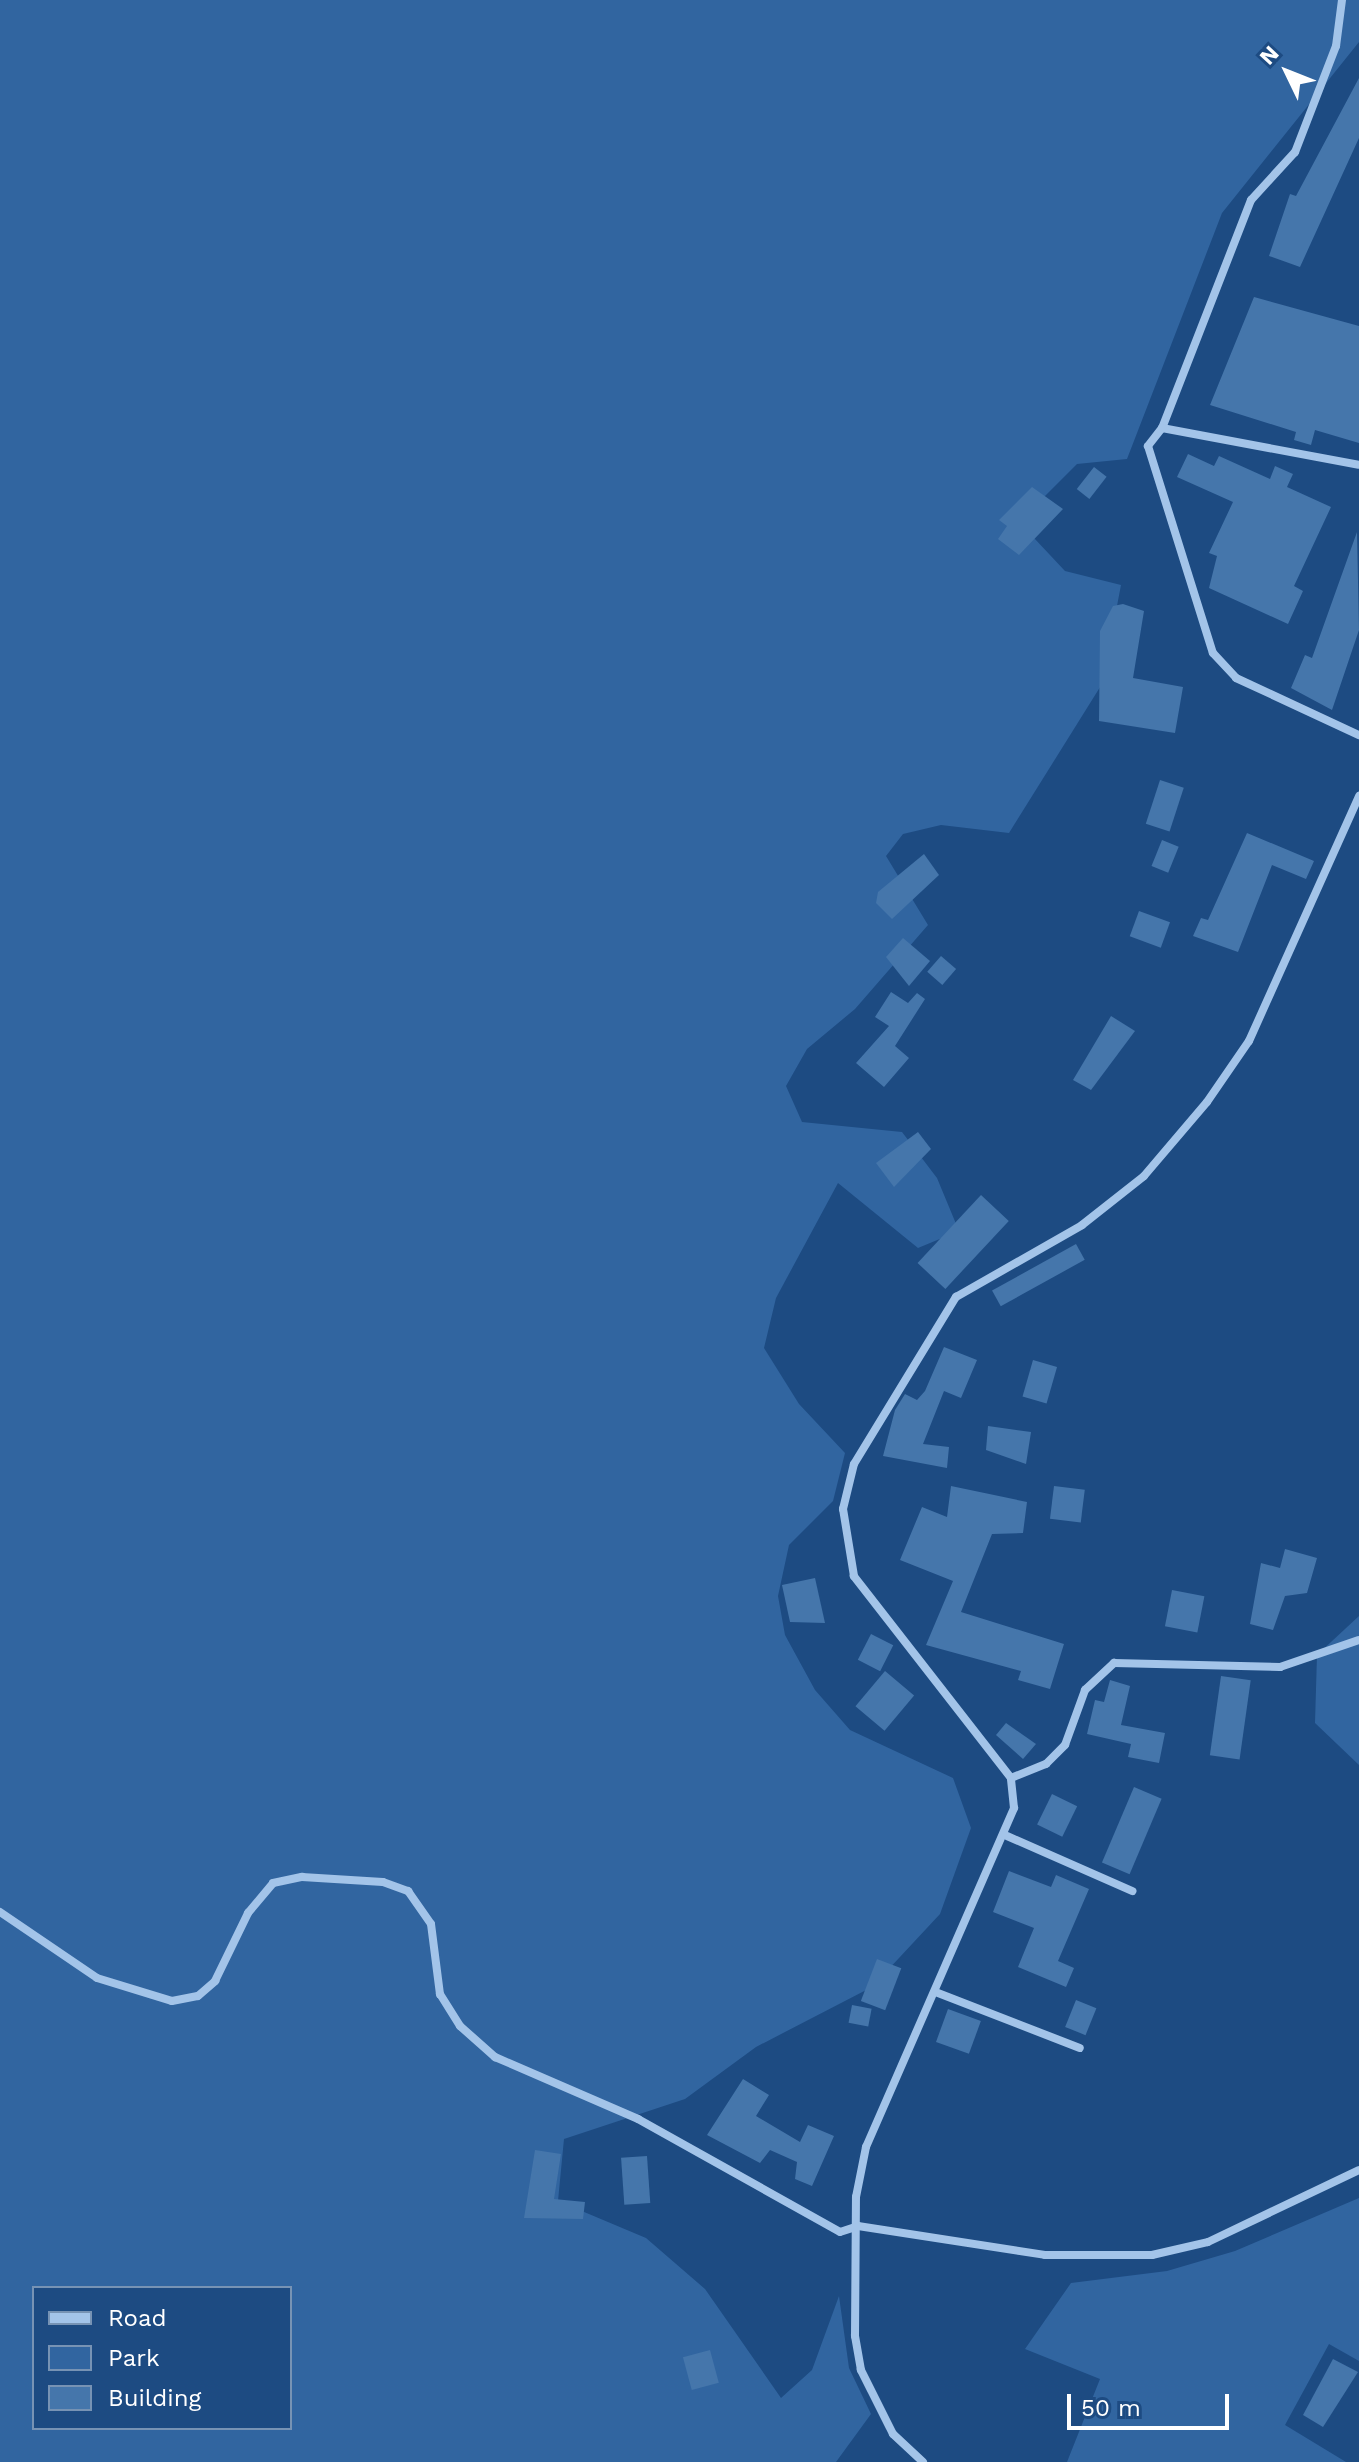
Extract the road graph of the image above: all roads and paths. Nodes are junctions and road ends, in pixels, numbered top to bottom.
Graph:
1 (1342, 0) edge
2 (1162, 428) junction
3 (1359, 465) edge
4 (1359, 735) edge
5 (1359, 796) edge
6 (1359, 1640) edge
7 (1011, 1778) junction
8 (1007, 1836) junction
9 (1132, 1891) dead end
10 (0, 1912) edge
11 (938, 1993) junction
12 (1080, 2048) dead end
13 (1359, 2170) edge
14 (858, 2226) junction
15 (923, 2462) edge

1 - 2 street
2 - 3 street
2 - 4 street
5 - 7 street
6 - 7 street
7 - 8 street
8 - 9 street
8 - 11 street
10 - 14 street
11 - 12 street
11 - 14 street
13 - 14 street
14 - 15 street

